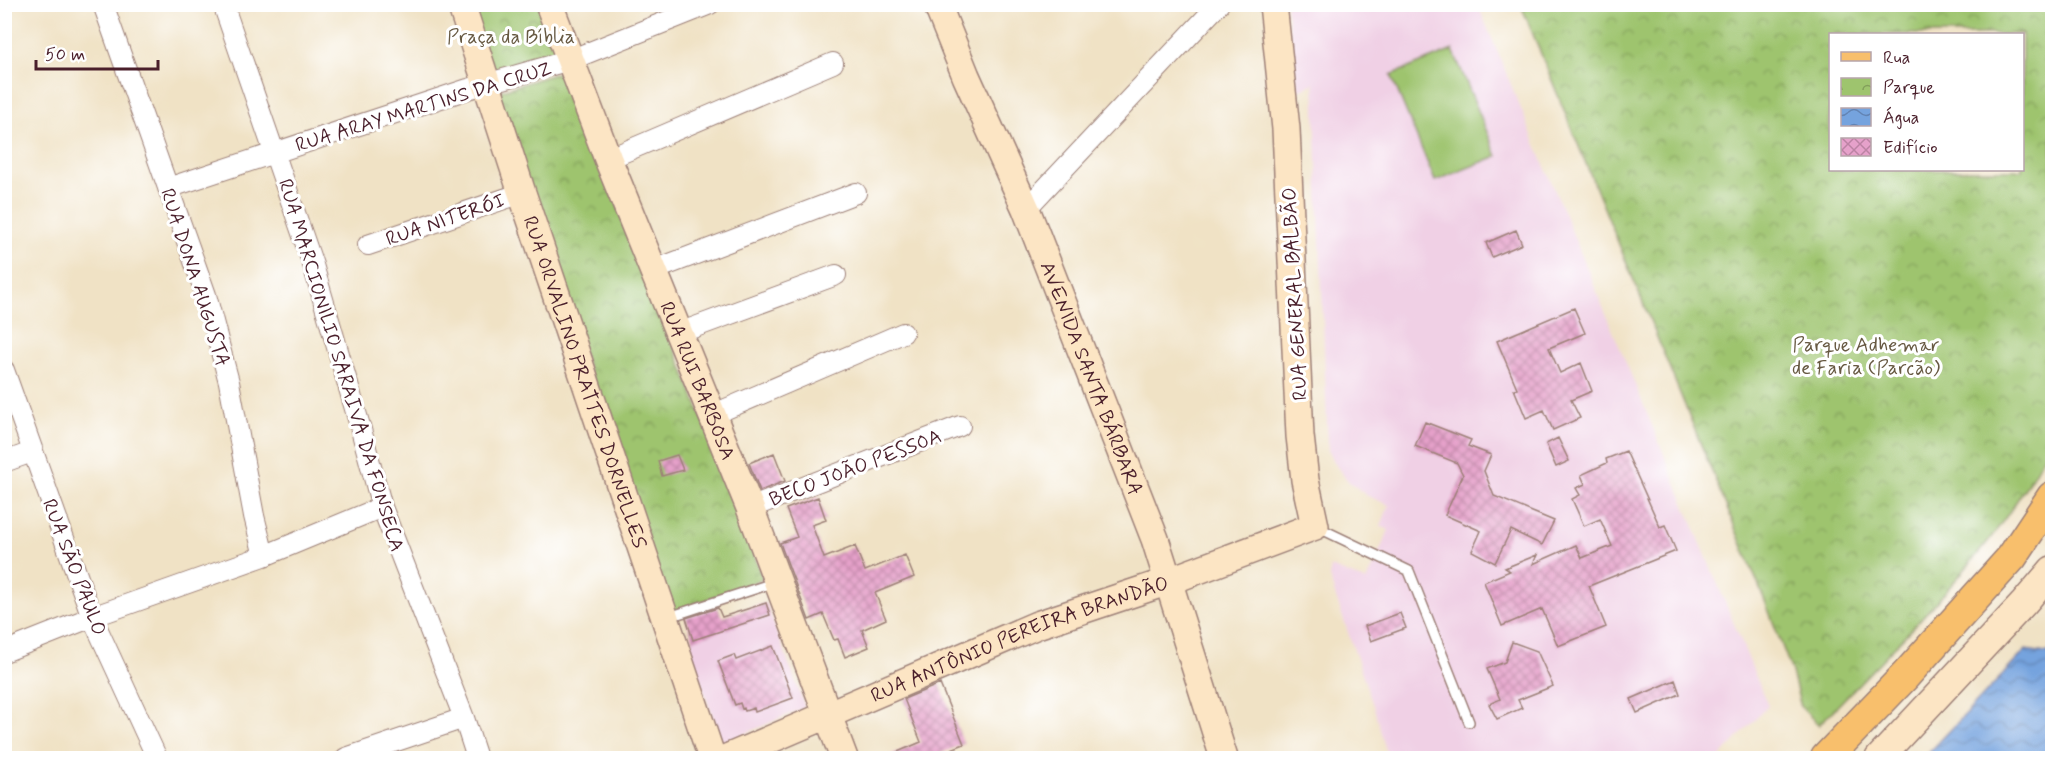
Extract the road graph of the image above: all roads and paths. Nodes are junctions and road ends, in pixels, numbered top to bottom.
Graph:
1 (103, 4) edge
2 (223, 4) edge
3 (461, 4) edge
4 (549, 4) edge
5 (710, 4) edge
6 (937, 4) edge
7 (1219, 4) edge
8 (1273, 4) edge
9 (570, 60) junction
10 (833, 63) dead end
11 (486, 84) junction
12 (275, 152) junction
13 (608, 159) junction
14 (168, 188) junction
15 (522, 193) junction
16 (856, 193) dead end
17 (1026, 209) junction
18 (368, 246) dead end
19 (654, 270) junction
20 (836, 275) dead end
21 (679, 333) junction
22 (903, 333) dead end
23 (4, 370) edge
24 (712, 415) junction
25 (960, 426) dead end
26 (32, 452) junction
27 (4, 462) edge
28 (2052, 496) edge
29 (382, 507) junction
30 (750, 508) junction
31 (1315, 526) junction
32 (264, 556) junction
33 (2052, 570) edge
34 (1169, 580) junction
35 (778, 581) junction
36 (92, 617) junction
37 (665, 618) junction
38 (4, 651) edge
39 (828, 715) junction
40 (464, 718) junction
41 (1470, 722) dead end
42 (157, 759) edge
43 (346, 759) edge
44 (477, 759) edge
45 (712, 759) edge
46 (727, 759) edge
47 (844, 759) edge
48 (1224, 759) edge
49 (1826, 759) edge
50 (1879, 759) edge

1 - 14 street, RUA DONA AUGUSTA
2 - 12 street, RUA MARCIONILIO SARAIVA DA FONSECA
3 - 11 street, RUA ORVALINO PRATTES DORNELLES
4 - 9 street, RUA RUI BARBOSA
5 - 9 street, RUA ARAY MARTINS DA CRUZ
6 - 17 street, AVENIDA SANTA BÁRBARA
7 - 17 street
8 - 31 street, RUA GENERAL BALBÃO
9 - 11 street, RUA ARAY MARTINS DA CRUZ
9 - 13 street, RUA RUI BARBOSA
10 - 13 street
11 - 12 street, RUA ARAY MARTINS DA CRUZ
11 - 15 street, RUA ORVALINO PRATTES DORNELLES
12 - 14 street, RUA ARAY MARTINS DA CRUZ
12 - 29 street, RUA MARCIONILIO SARAIVA DA FONSECA
13 - 19 street, RUA RUI BARBOSA
14 - 32 street, RUA DONA AUGUSTA
15 - 18 street, RUA NITERÓI
15 - 37 street, RUA ORVALINO PRATTES DORNELLES
16 - 19 street
17 - 34 street, AVENIDA SANTA BÁRBARA
19 - 21 street, RUA RUI BARBOSA
20 - 21 street
21 - 24 street, RUA RUI BARBOSA
22 - 24 street
23 - 26 street, RUA SÃO PAULO
24 - 30 street, RUA RUI BARBOSA
25 - 30 street, BECO JOÃO PESSOA
26 - 27 street
26 - 36 street, RUA SÃO PAULO
28 - 49 main road
29 - 32 street
29 - 40 street, RUA MARCIONILIO SARAIVA DA FONSECA
30 - 35 street, RUA RUI BARBOSA
31 - 34 street, RUA ANTÔNIO PEREIRA BRANDÃO
31 - 41 lane
32 - 36 street
33 - 50 street
34 - 39 street, RUA ANTÔNIO PEREIRA BRANDÃO
34 - 48 street, AVENIDA SANTA BÁRBARA
35 - 37 lane
35 - 39 street, RUA RUI BARBOSA
36 - 38 street
36 - 42 street, RUA SÃO PAULO
37 - 45 street, RUA ORVALINO PRATTES DORNELLES
39 - 46 street, RUA ANTÔNIO PEREIRA BRANDÃO
39 - 47 street, RUA RUI BARBOSA
40 - 43 street
40 - 44 street, RUA MARCIONILIO SARAIVA DA FONSECA

